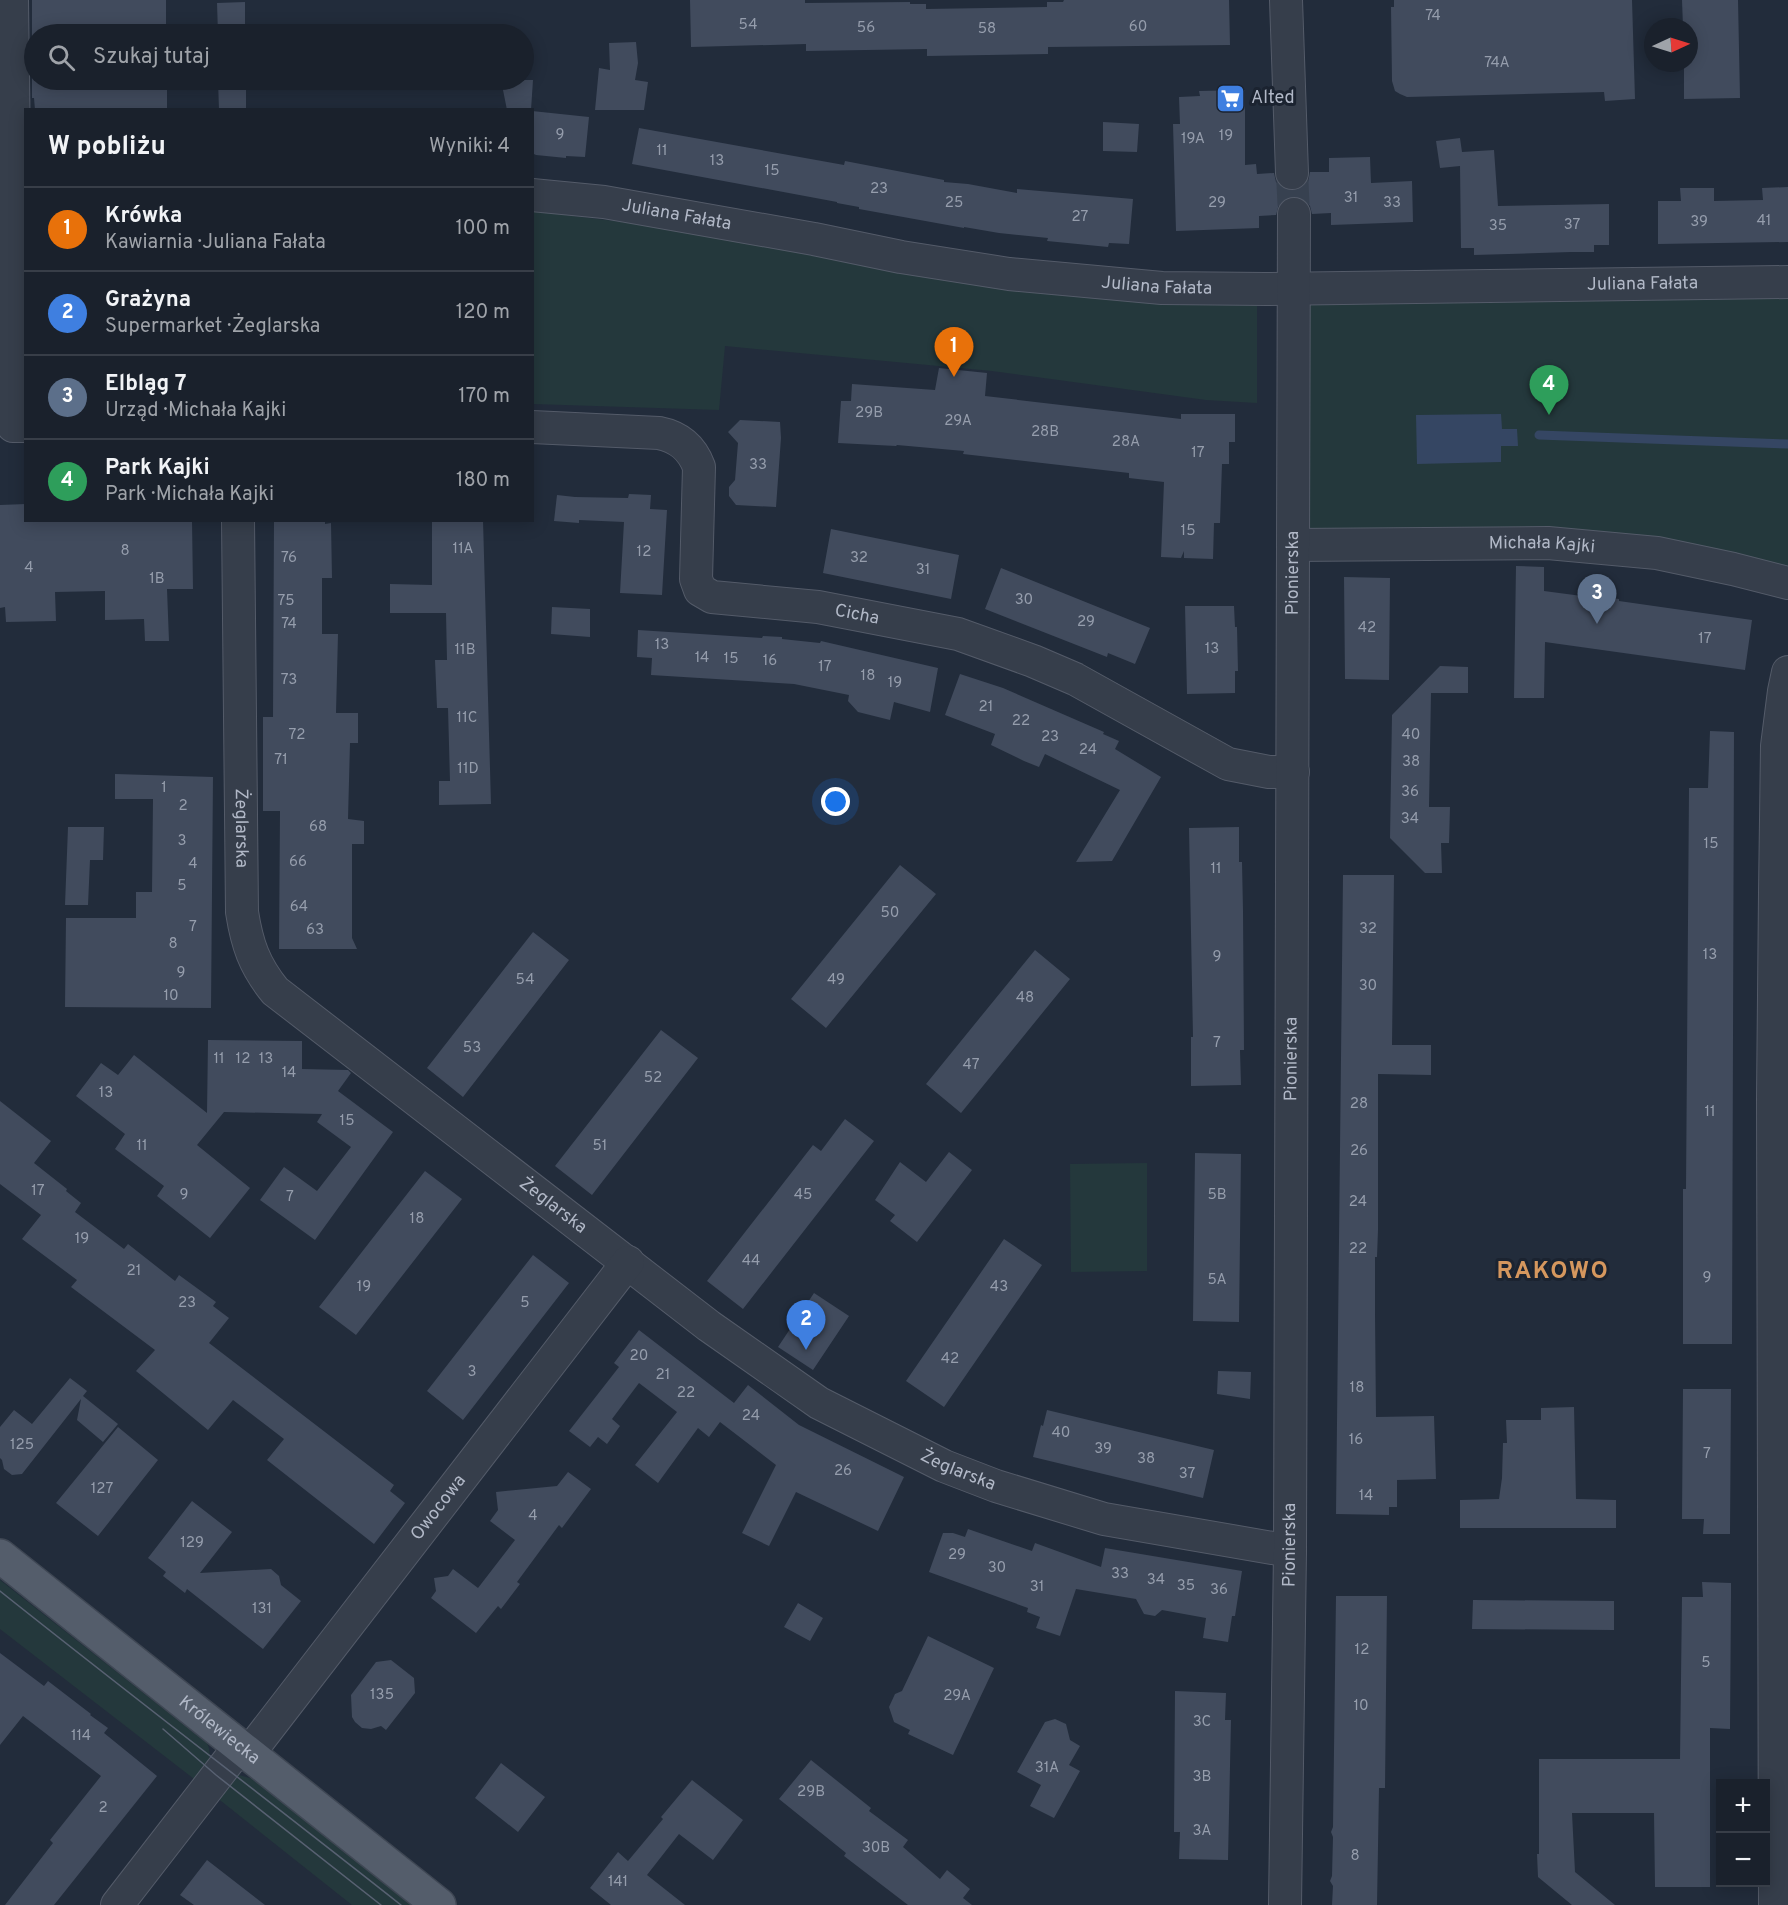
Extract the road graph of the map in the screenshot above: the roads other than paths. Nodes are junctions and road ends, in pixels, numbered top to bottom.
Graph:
1 (12, 0) edge
2 (1286, 0) edge
3 (20, 150) edge
4 (1292, 173) tunnel mouth
5 (534, 195) edge
6 (1294, 214) tunnel mouth
7 (1788, 282) edge
8 (1295, 288) junction
9 (24, 426) edge
10 (534, 427) edge
11 (238, 522) edge
12 (1293, 546) junction
13 (1788, 583) edge
14 (1788, 672) edge
15 (1293, 772) junction
16 (628, 1262) junction
17 (1290, 1551) junction
18 (0, 1556) edge
19 (1781, 1562) edge
20 (244, 1750) junction
21 (117, 1905) edge
22 (439, 1905) edge
23 (1285, 1905) edge
24 (1775, 1905) edge

1 - 3 street
2 - 4 street
3 - 9 street
5 - 8 street, Juliana Fałata
6 - 8 street, Pionierska
7 - 8 street, Juliana Fałata
8 - 12 street, Pionierska
10 - 15 street, Cicha
11 - 16 street, Żeglarska
12 - 13 street, Michała Kajki
12 - 15 street, Pionierska
14 - 19 street
15 - 17 street, Pionierska
16 - 17 street, Żeglarska
16 - 20 street, Owocowa
17 - 23 street, Pionierska
18 - 20 main road, Królewiecka
19 - 24 street
20 - 21 street, Owocowa
20 - 22 main road, Królewiecka

